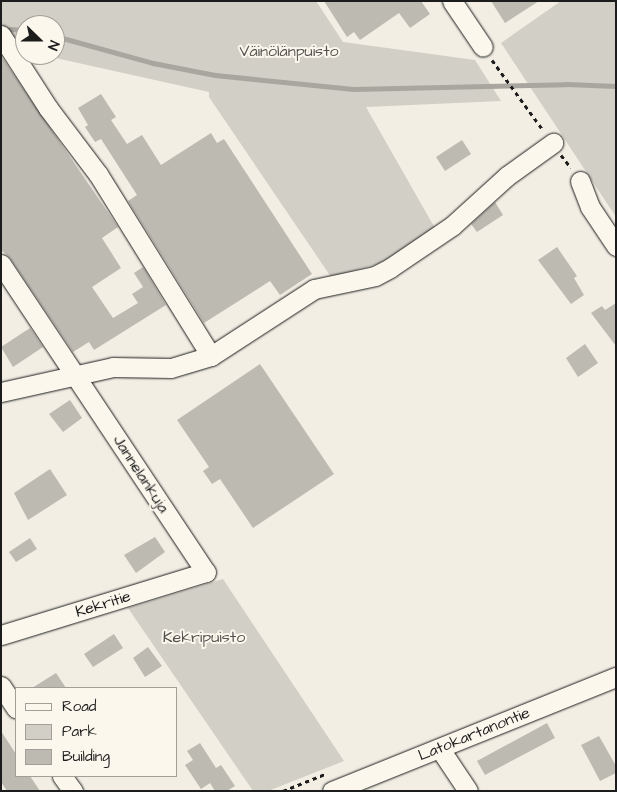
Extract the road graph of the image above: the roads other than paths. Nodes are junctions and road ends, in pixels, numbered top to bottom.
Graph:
1 (452, 1) edge
2 (1, 35) edge
3 (483, 48) road end
4 (6, 51) edge
5 (552, 143) dead end
6 (580, 181) dead end
7 (616, 246) edge
8 (1, 264) edge
9 (211, 356) junction
10 (77, 375) junction
11 (1, 392) edge
12 (206, 572) joint
13 (1, 635) edge
14 (614, 680) edge
15 (1, 686) edge
16 (15, 707) edge
17 (440, 749) junction
18 (63, 777) edge
19 (73, 791) edge
20 (332, 791) edge
21 (468, 791) edge

1 - 3 street
2 - 4 street
4 - 9 street
5 - 9 street
6 - 7 street
8 - 10 street, Jannelankuja
9 - 10 street
10 - 11 street
10 - 12 street, Jannelankuja
12 - 13 street, Kekritie
14 - 17 street, Latokartanontie
15 - 16 street
17 - 20 street, Latokartanontie
17 - 21 street
18 - 19 street

